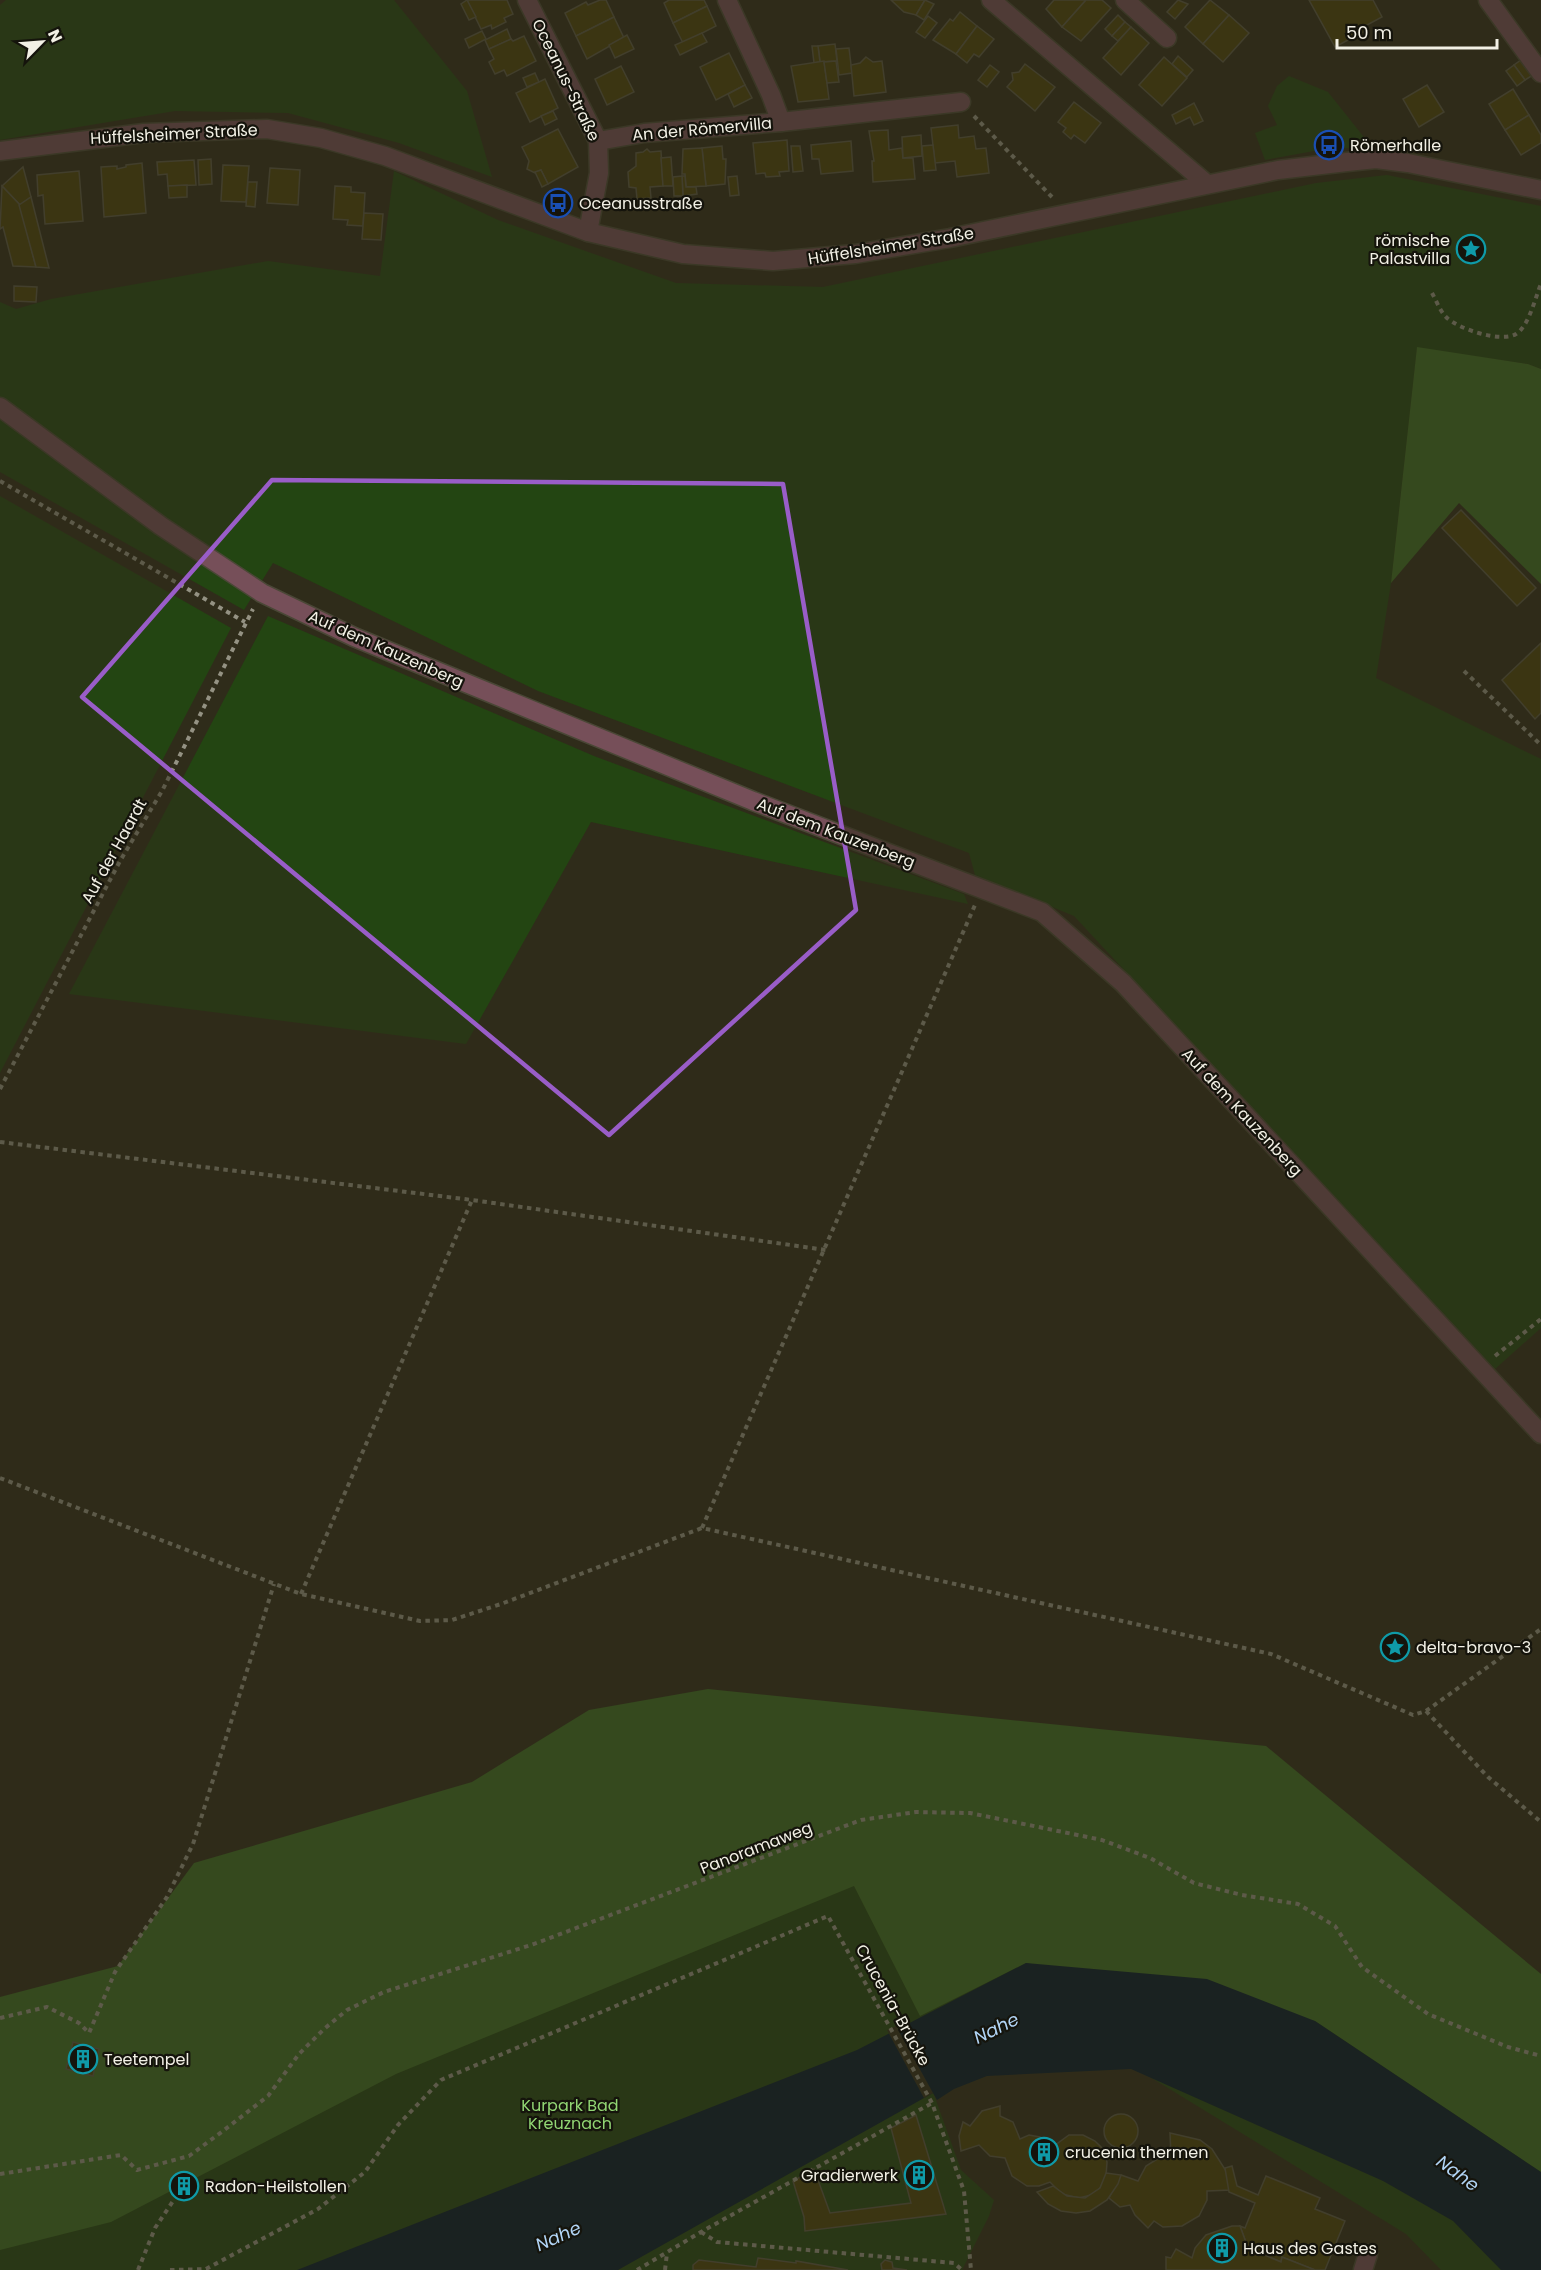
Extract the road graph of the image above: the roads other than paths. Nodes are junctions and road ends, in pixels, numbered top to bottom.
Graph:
1 (527, 0) edge
2 (727, 0) edge
3 (1125, 0) edge
4 (1488, 0) edge
5 (997, 2) edge
6 (1167, 38) dead end
7 (1541, 73) edge
8 (961, 102) road end
9 (781, 122) junction
10 (598, 141) junction
11 (0, 152) edge
12 (1207, 184) junction
13 (1541, 190) edge
14 (588, 232) junction
15 (0, 407) edge
16 (1541, 1434) edge

1 - 10 street, Oceanus-Straße
2 - 9 street, An der Römervilla
3 - 6 street
4 - 7 street
5 - 12 street
8 - 9 street
9 - 10 street, An der Römervilla
10 - 14 street, Oceanus-Straße
11 - 14 street, Hüffelsheimer Straße
12 - 13 street, Hüffelsheimer Straße
12 - 14 street, Hüffelsheimer Straße
15 - 16 street, Auf dem Kauzenberg

